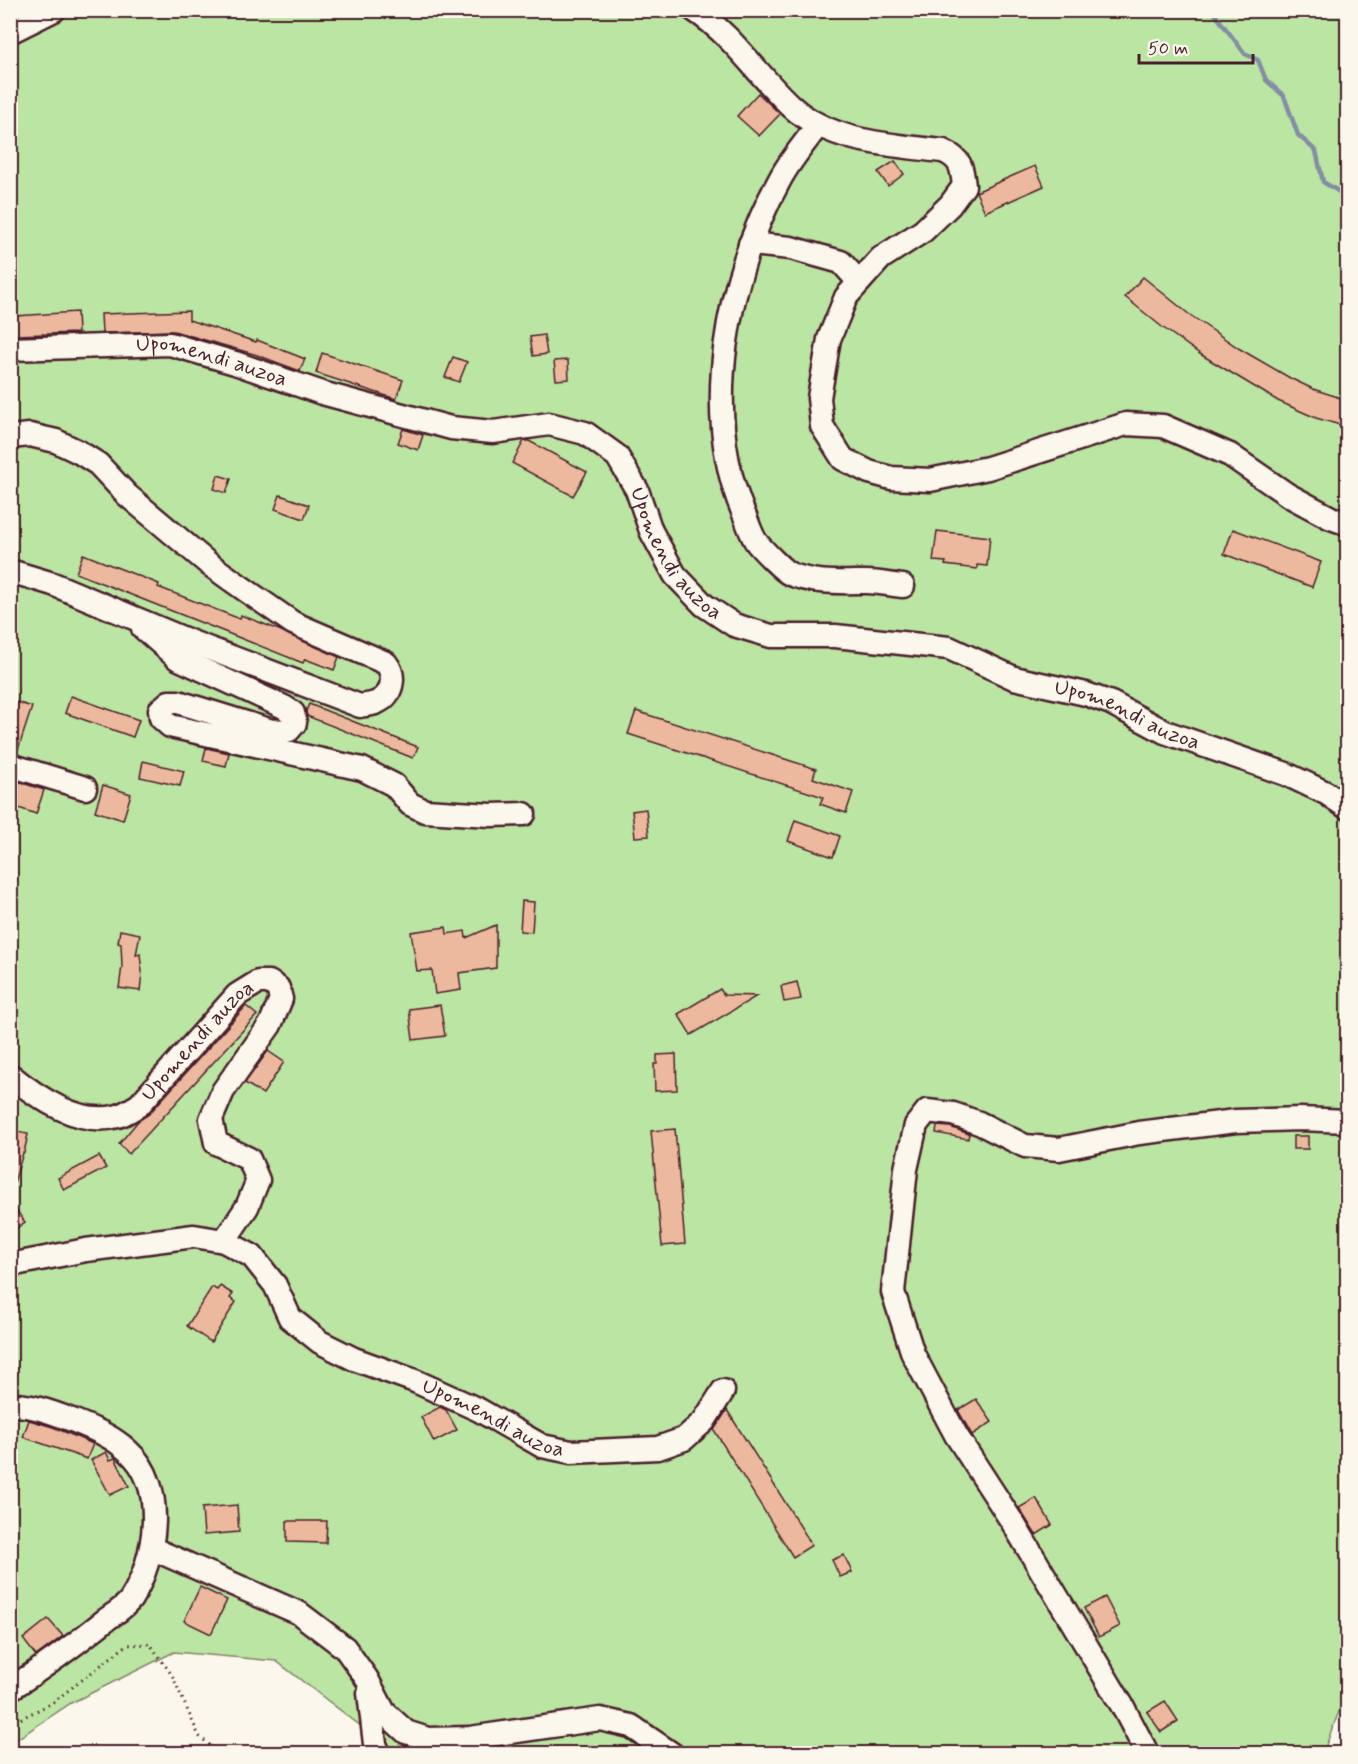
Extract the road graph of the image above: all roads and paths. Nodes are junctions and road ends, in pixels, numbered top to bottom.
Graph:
1 (54, 10) edge
2 (694, 10) edge
3 (10, 32) edge
4 (818, 125) junction
5 (750, 244) junction
6 (859, 282) junction
7 (10, 349) edge
8 (10, 437) edge
9 (1347, 524) edge
10 (10, 571) edge
11 (903, 586) dead end
12 (128, 615) junction
13 (10, 765) edge
14 (85, 788) dead end
15 (1347, 808) edge
16 (524, 814) dead end
17 (10, 1075) edge
18 (1347, 1121) edge
19 (224, 1240) junction
20 (10, 1265) edge
21 (723, 1391) dead end
22 (10, 1405) edge
23 (151, 1548) junction
24 (367, 1680) junction
25 (10, 1689) edge
26 (10, 1724) edge
27 (220, 1754) edge
28 (380, 1754) edge
29 (672, 1754) edge
30 (1145, 1754) edge

1 - 3 lane
2 - 4 lane
4 - 5 lane
4 - 6 lane
5 - 6 lane
5 - 11 lane
6 - 9 lane
7 - 15 lane, Upomendi auzoa
8 - 12 lane
10 - 12 lane
12 - 16 lane
13 - 14 lane
17 - 19 lane, Upomendi auzoa
18 - 30 lane
19 - 20 lane, Upomendi auzoa
19 - 21 lane, Upomendi auzoa
22 - 23 lane
23 - 24 lane
23 - 25 lane
24 - 28 lane
24 - 29 lane
26 - 27 path

